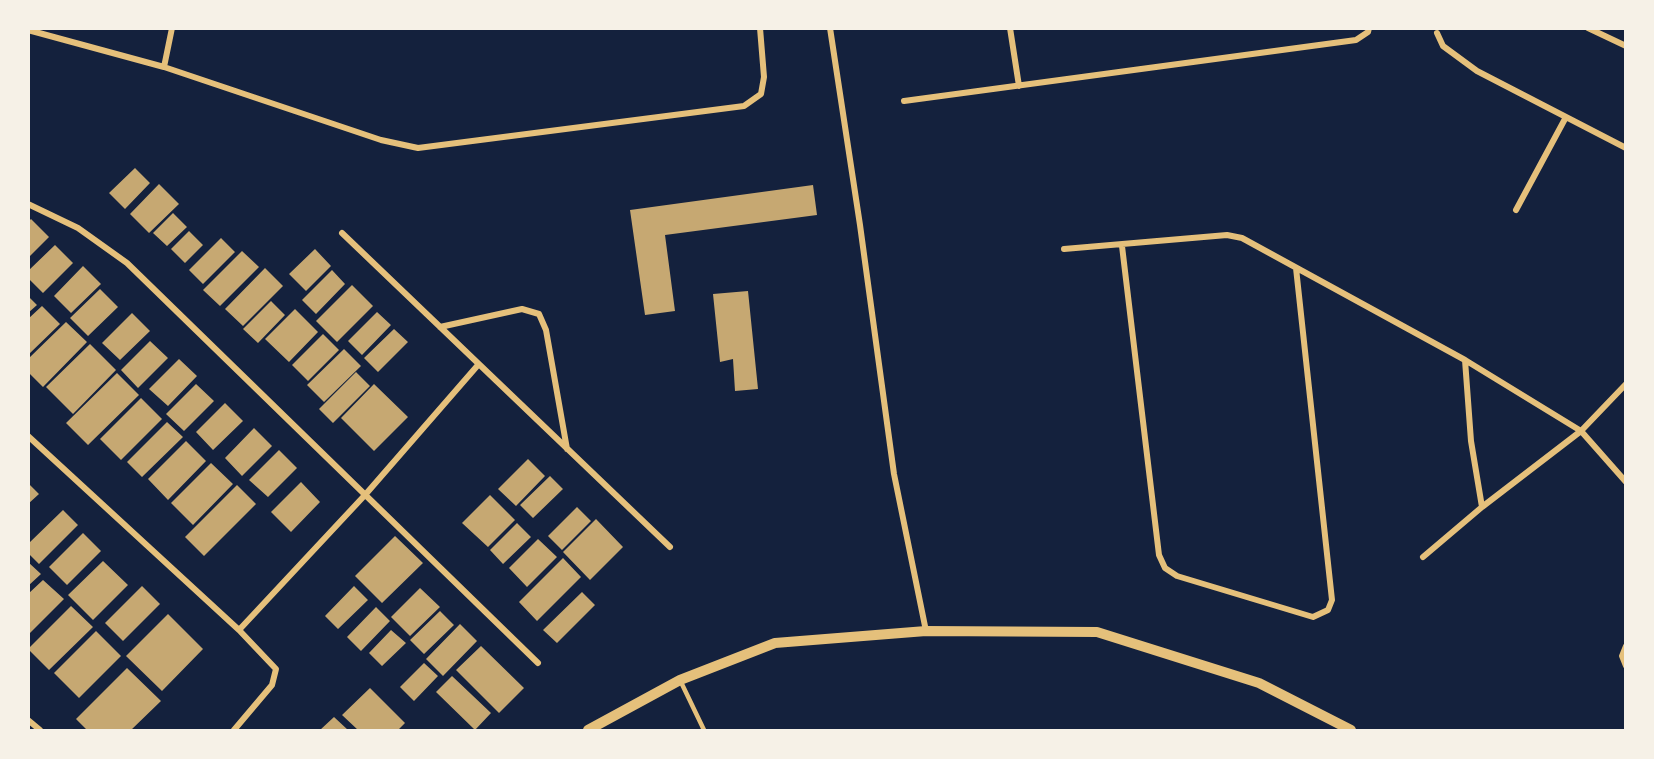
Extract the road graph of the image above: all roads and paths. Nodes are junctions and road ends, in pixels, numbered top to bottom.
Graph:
1 (172, 28) edge
2 (760, 28) edge
3 (830, 28) edge
4 (1010, 28) edge
5 (1368, 28) edge
6 (1588, 28) edge
7 (28, 30) edge
8 (1437, 33) dead end
9 (1626, 46) edge
10 (164, 67) junction
11 (1019, 86) junction
12 (904, 101) dead end
13 (1566, 117) junction
14 (1626, 148) edge
15 (28, 204) edge
16 (1516, 210) dead end
17 (342, 233) dead end
18 (1122, 246) junction
19 (1064, 249) dead end
20 (1296, 268) junction
21 (440, 327) junction
22 (1465, 360) junction
23 (478, 365) junction
24 (1626, 384) edge
25 (1581, 431) junction
26 (28, 435) edge
27 (567, 449) junction
28 (1626, 482) edge
29 (365, 495) junction
30 (1482, 507) junction
31 (670, 547) dead end
32 (1423, 557) dead end
33 (239, 630) junction
34 (926, 630) junction
35 (1626, 646) edge
36 (538, 663) dead end
37 (1626, 666) edge
38 (680, 680) junction
39 (28, 720) edge
40 (39, 730) edge
41 (234, 730) edge
42 (588, 730) edge
43 (704, 730) edge
44 (1351, 730) edge

1 - 10 street
2 - 10 street
3 - 34 street
4 - 11 street
5 - 11 street
6 - 9 street
7 - 10 street
8 - 13 street
11 - 12 street
13 - 14 street
13 - 16 street
15 - 29 street
17 - 21 street
18 - 19 street
18 - 20 street
18 - 20 street
20 - 22 street
21 - 23 street
21 - 27 street
22 - 25 street
22 - 30 street
23 - 27 street
23 - 29 street
24 - 25 street
25 - 28 street
25 - 30 street
26 - 33 street
27 - 31 street
29 - 33 street
29 - 36 street
30 - 32 street
33 - 41 street
34 - 38 street
34 - 44 street
35 - 37 street
38 - 42 street
38 - 43 lane
39 - 40 street

